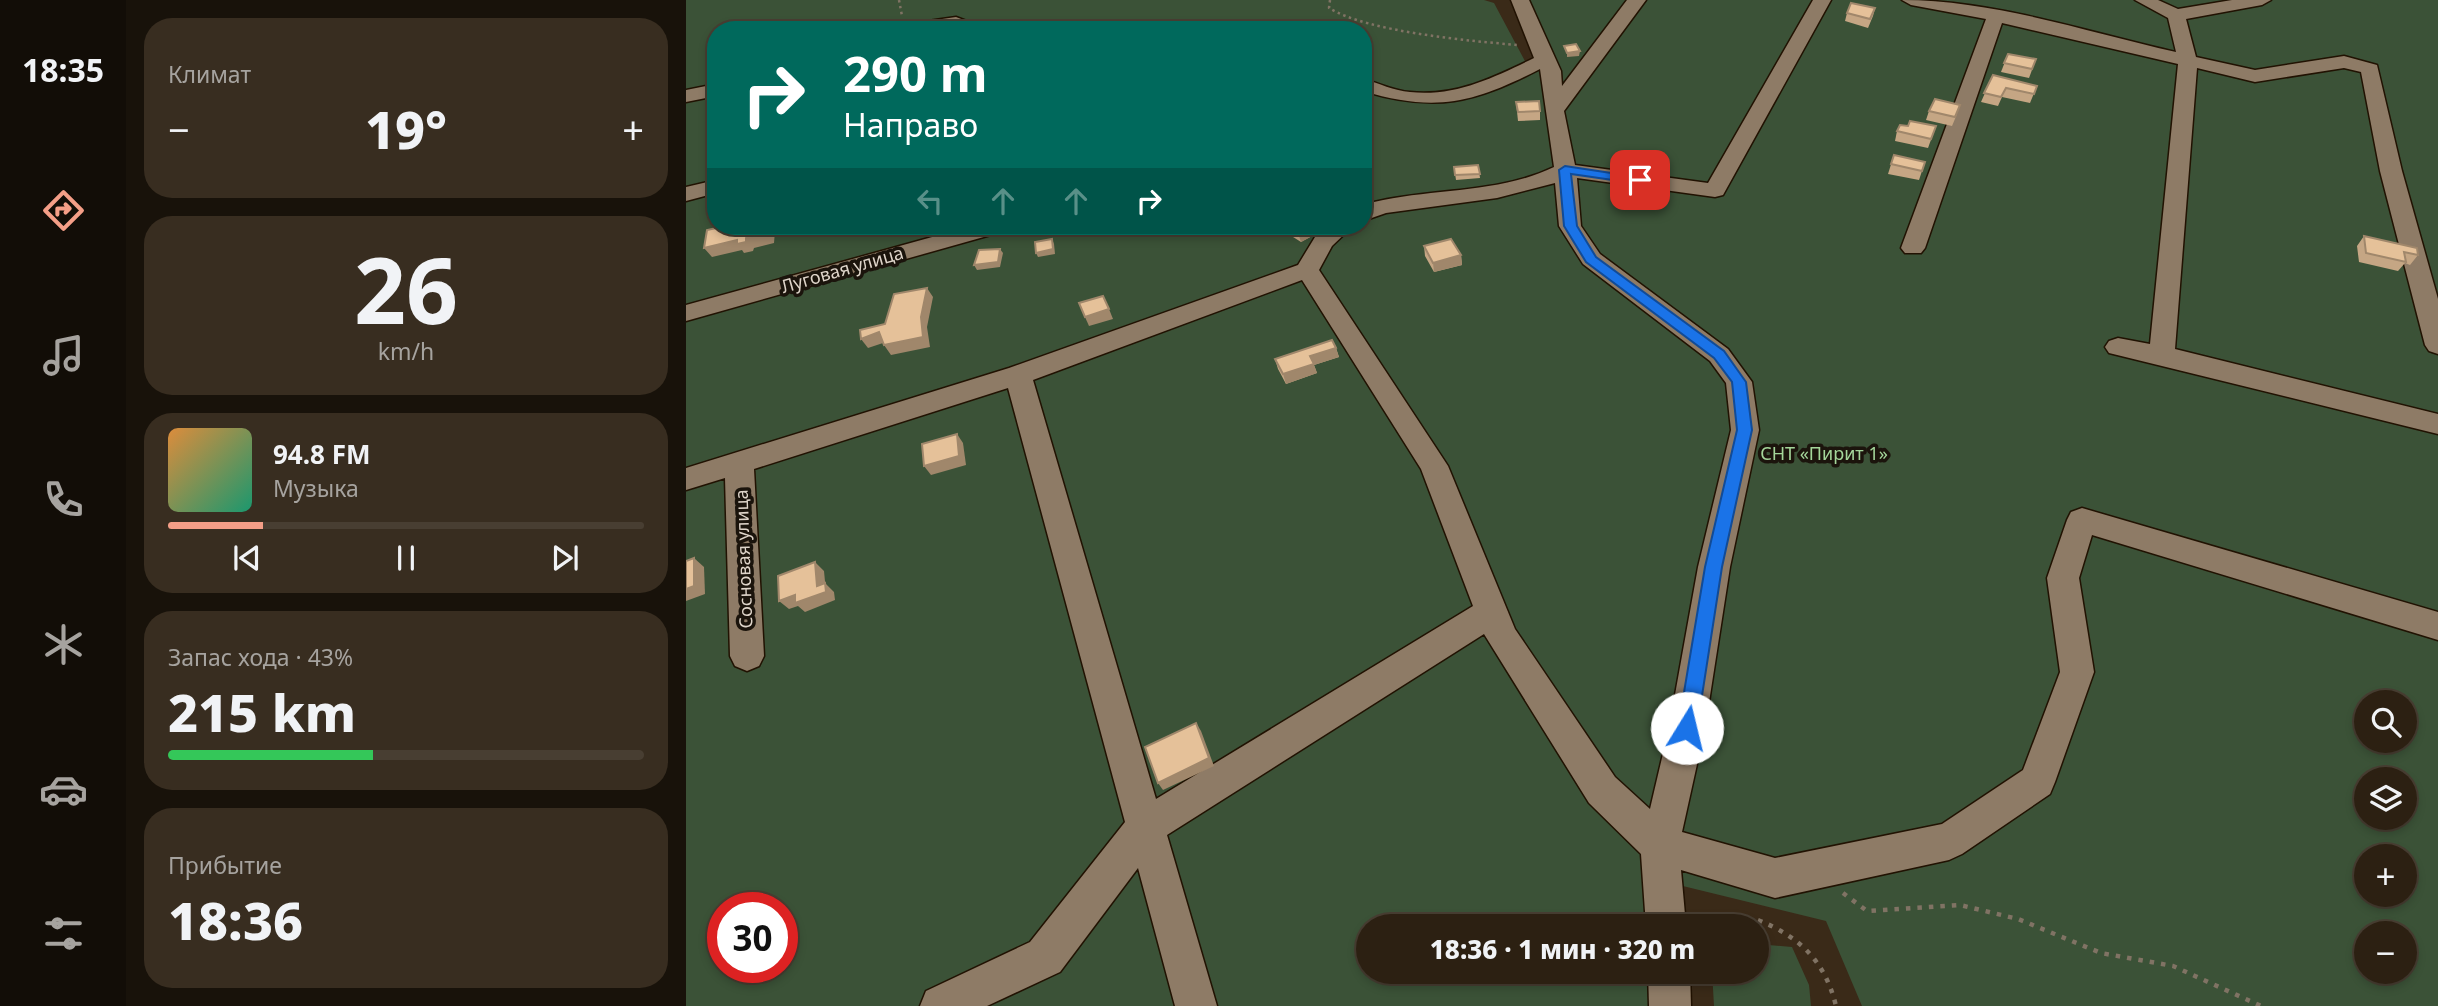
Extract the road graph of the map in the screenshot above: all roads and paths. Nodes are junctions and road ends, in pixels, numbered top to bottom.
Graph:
1 (1329, 0) edge
2 (1520, 0) edge
3 (1637, 0) edge
4 (1822, 0) edge
5 (1912, 0) edge
6 (2144, 0) edge
7 (2262, 0) edge
8 (2176, 15) junction
9 (1996, 16) junction
10 (1358, 21) edge
11 (1372, 23) edge
12 (1541, 52) junction
13 (2188, 62) junction
14 (686, 83) edge
15 (707, 86) edge
16 (1372, 87) edge
17 (707, 90) edge
18 (686, 96) edge
19 (1553, 111) junction
20 (1565, 170) junction
21 (707, 188) edge
22 (686, 194) edge
23 (1372, 210) edge
24 (965, 235) edge
25 (1331, 235) edge
26 (1913, 248) dead end
27 (1307, 271) junction
28 (686, 313) edge
29 (2438, 345) edge
30 (2118, 347) dead end
31 (2162, 355) junction
32 (1018, 375) junction
33 (2438, 424) edge
34 (739, 463) junction
35 (686, 479) edge
36 (1491, 612) junction
37 (2438, 626) edge
38 (747, 656) dead end
39 (1144, 828) junction
40 (1660, 845) junction
41 (1813, 870) junction
42 (1665, 914) edge
43 (1769, 924) edge
44 (1669, 984) edge
45 (941, 1006) edge
46 (1196, 1006) edge
47 (1670, 1006) edge
48 (1836, 1006) edge
49 (2261, 1006) edge

1 - 10 path
2 - 12 street
3 - 19 street
4 - 20 street
5 - 9 street
6 - 8 street
7 - 8 street
8 - 13 street
9 - 13 street
9 - 26 street
11 - 12 path
12 - 16 street
12 - 19 street
13 - 29 street
13 - 31 street
14 - 15 street
17 - 18 street
19 - 20 street
20 - 23 street
20 - 40 street
21 - 22 street
24 - 28 street, Луговая улица
25 - 27 street
27 - 32 street
27 - 36 street
30 - 31 street
31 - 33 street
32 - 34 street
32 - 39 street
34 - 35 street
34 - 38 street, Сосновая улица
36 - 39 street
36 - 40 street
37 - 41 street
39 - 45 street
39 - 46 street
40 - 41 street
40 - 42 street
41 - 49 path
43 - 48 path
44 - 47 street

